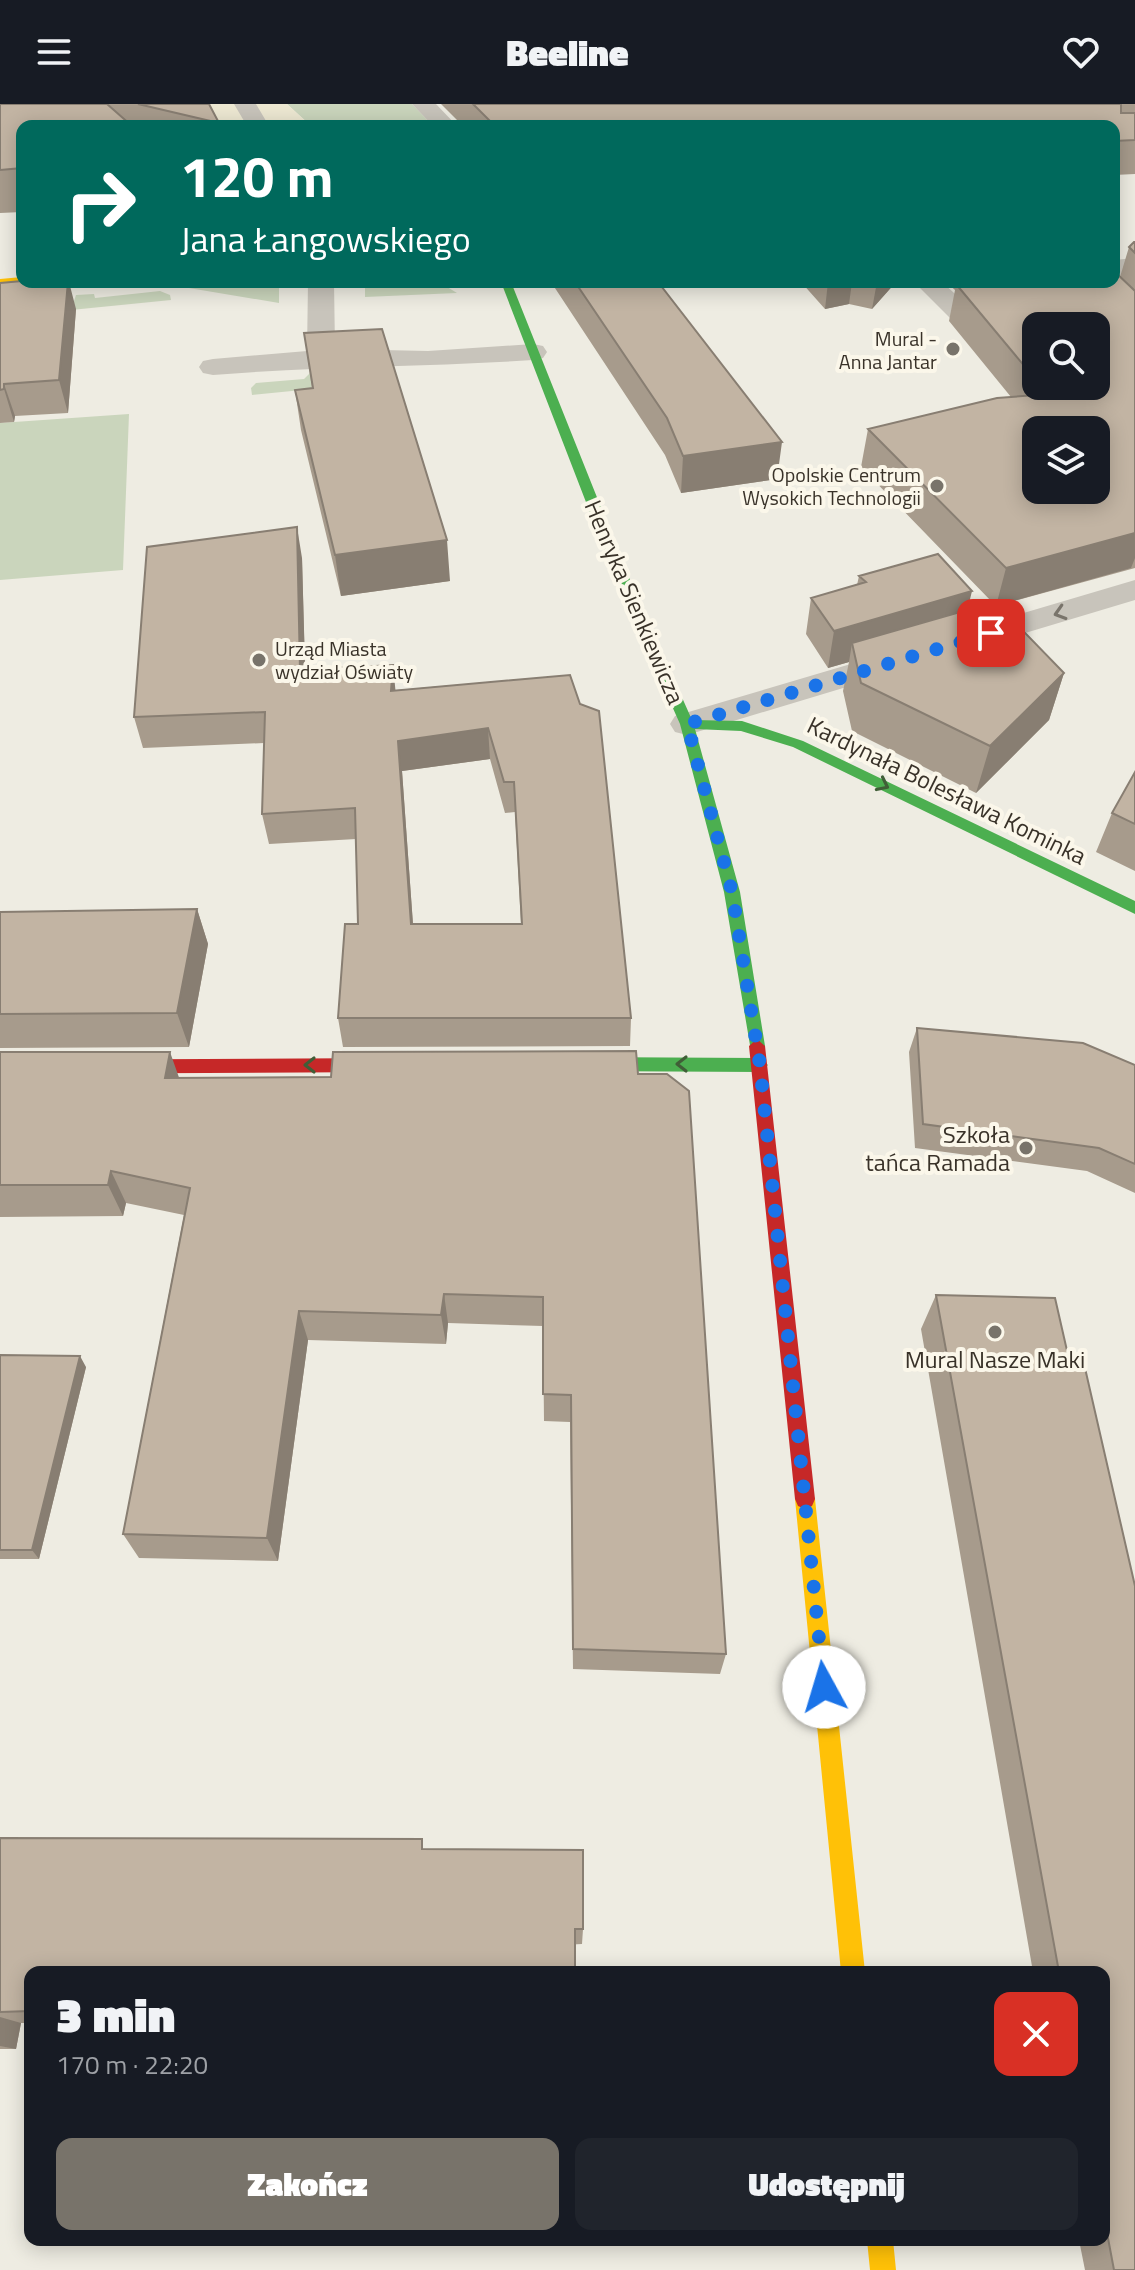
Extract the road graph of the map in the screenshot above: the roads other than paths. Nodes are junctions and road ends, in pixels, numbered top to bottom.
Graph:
1 (423, 104) edge
2 (440, 120) edge
3 (321, 288) edge
4 (505, 288) edge
5 (933, 288) edge
6 (1035, 299) edge
7 (533, 352) junction
8 (321, 358) junction
9 (213, 367) dead end
10 (1135, 590) edge
11 (759, 717) junction
12 (687, 724) junction
13 (1135, 908) edge
14 (561, 1064) edge
15 (419, 1065) edge
16 (760, 1065) junction
17 (0, 1067) edge
18 (852, 1966) edge
19 (881, 2246) edge
20 (883, 2270) edge

1 - 2 street
3 - 8 street
4 - 7 street, Henryka Sienkiewicza
5 - 6 street
7 - 8 street
7 - 12 street, Henryka Sienkiewicza
8 - 9 street
10 -> 11 street
11 - 12 street
11 -> 13 street, Kardynała Bolesława Kominka
12 - 16 street, Henryka Sienkiewicza
16 -> 14 street
15 -> 17 street
16 - 18 street, Henryka Sienkiewicza
19 - 20 street

